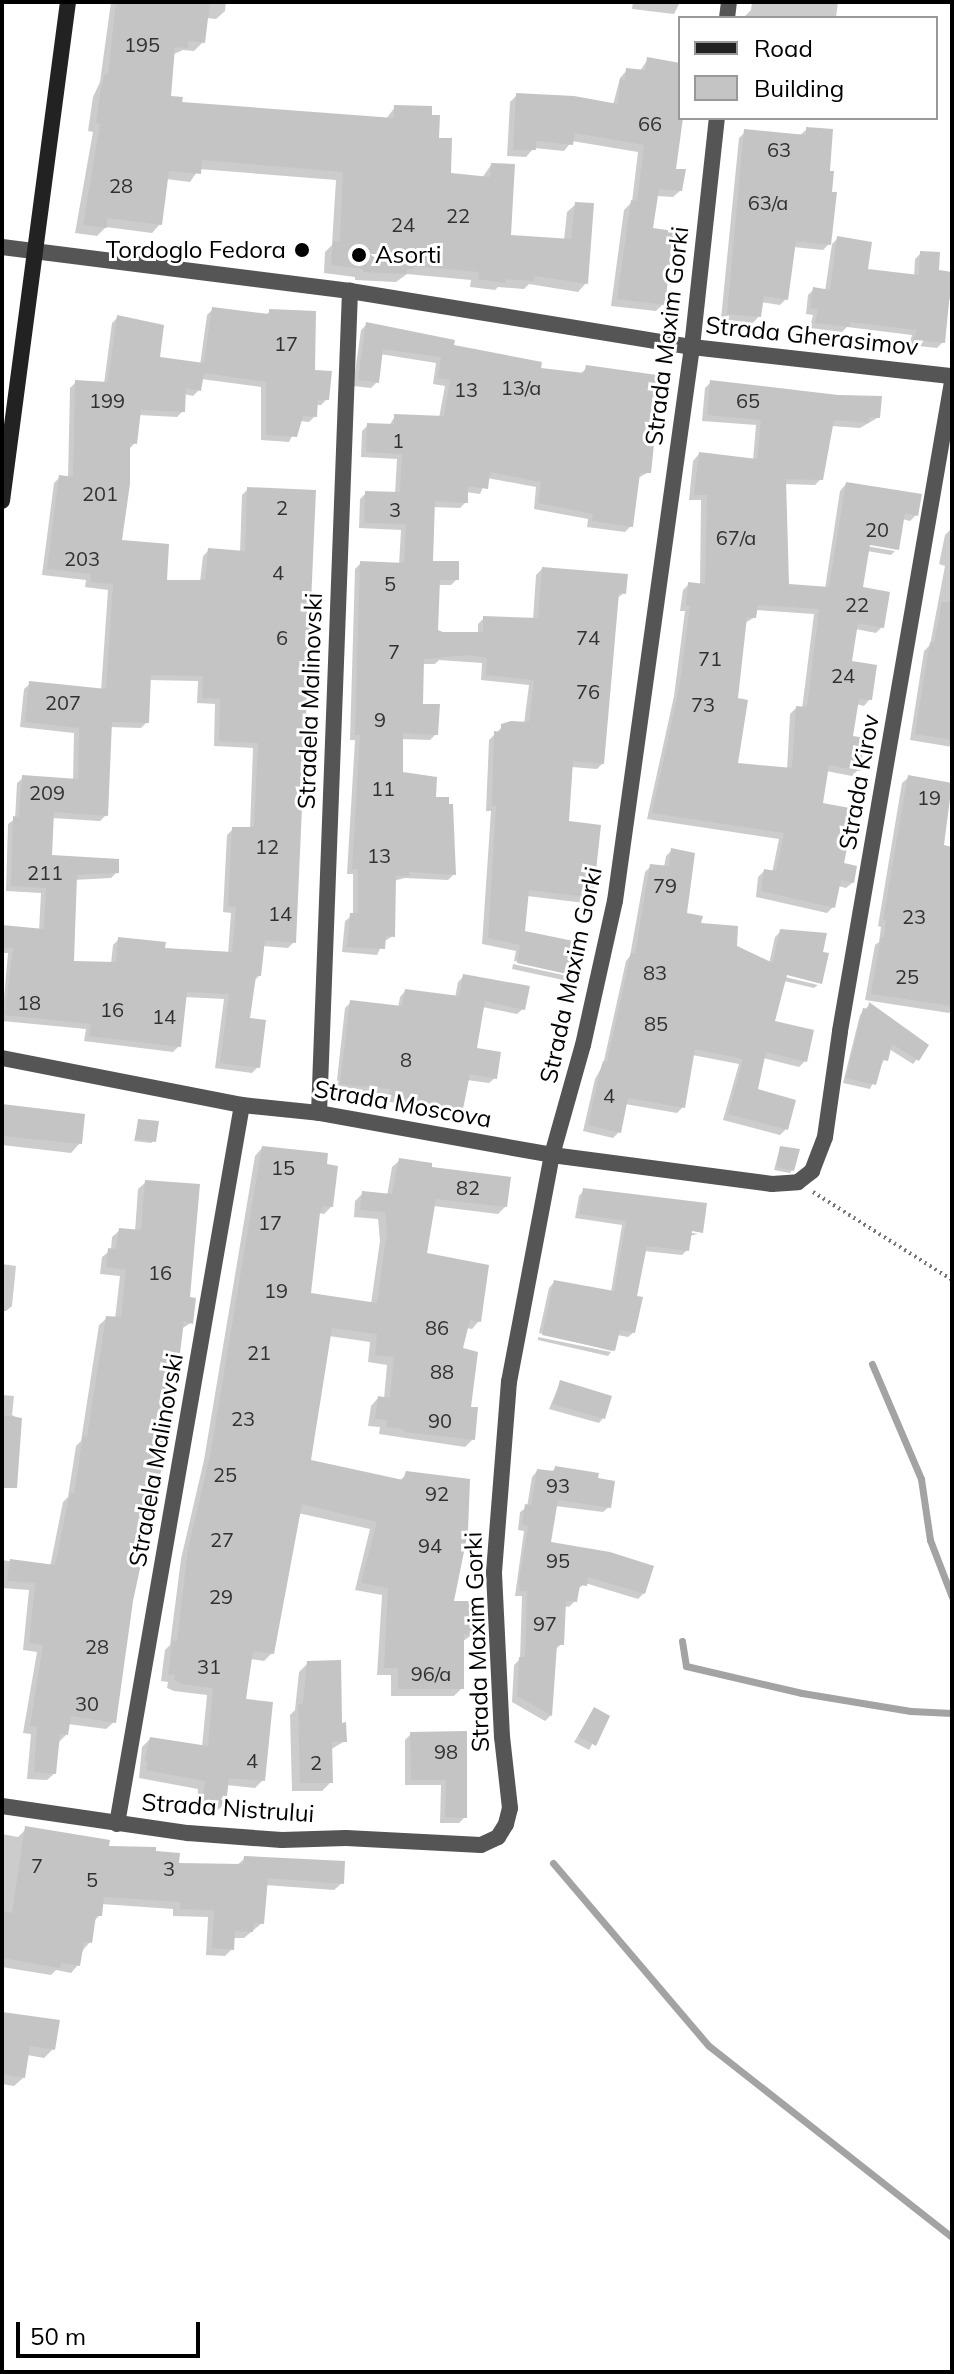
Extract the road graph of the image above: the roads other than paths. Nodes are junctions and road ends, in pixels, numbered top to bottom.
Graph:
1 (68, 2) edge
2 (717, 120) edge
3 (2, 247) edge
4 (34, 252) junction
5 (350, 291) junction
6 (692, 347) junction
7 (952, 379) edge
8 (2, 501) edge
9 (2, 1058) edge
10 (242, 1105) junction
11 (319, 1113) junction
12 (552, 1155) junction
13 (798, 1182) joint
14 (2, 1806) edge
15 (117, 1824) junction
16 (498, 1837) joint

1 - 4 street
2 - 6 street, Strada Maxim Gorki
3 - 4 street, Strada Gherasimov
4 - 5 street, Strada Gherasimov
4 - 8 street
5 - 6 street, Strada Gherasimov
5 - 11 street, Stradela Malinovski
6 - 7 street, Strada Gherasimov
6 - 12 street, Strada Maxim Gorki
7 - 13 street, Strada Kirov
9 - 10 street, Strada Moscova
10 - 11 street, Strada Moscova
10 - 15 street, Stradela Malinovski
11 - 12 street, Strada Moscova
12 - 13 street, Strada Moscova
12 - 16 street, Strada Maxim Gorki
14 - 15 street, Strada Nistrului
15 - 16 street, Strada Nistrului

